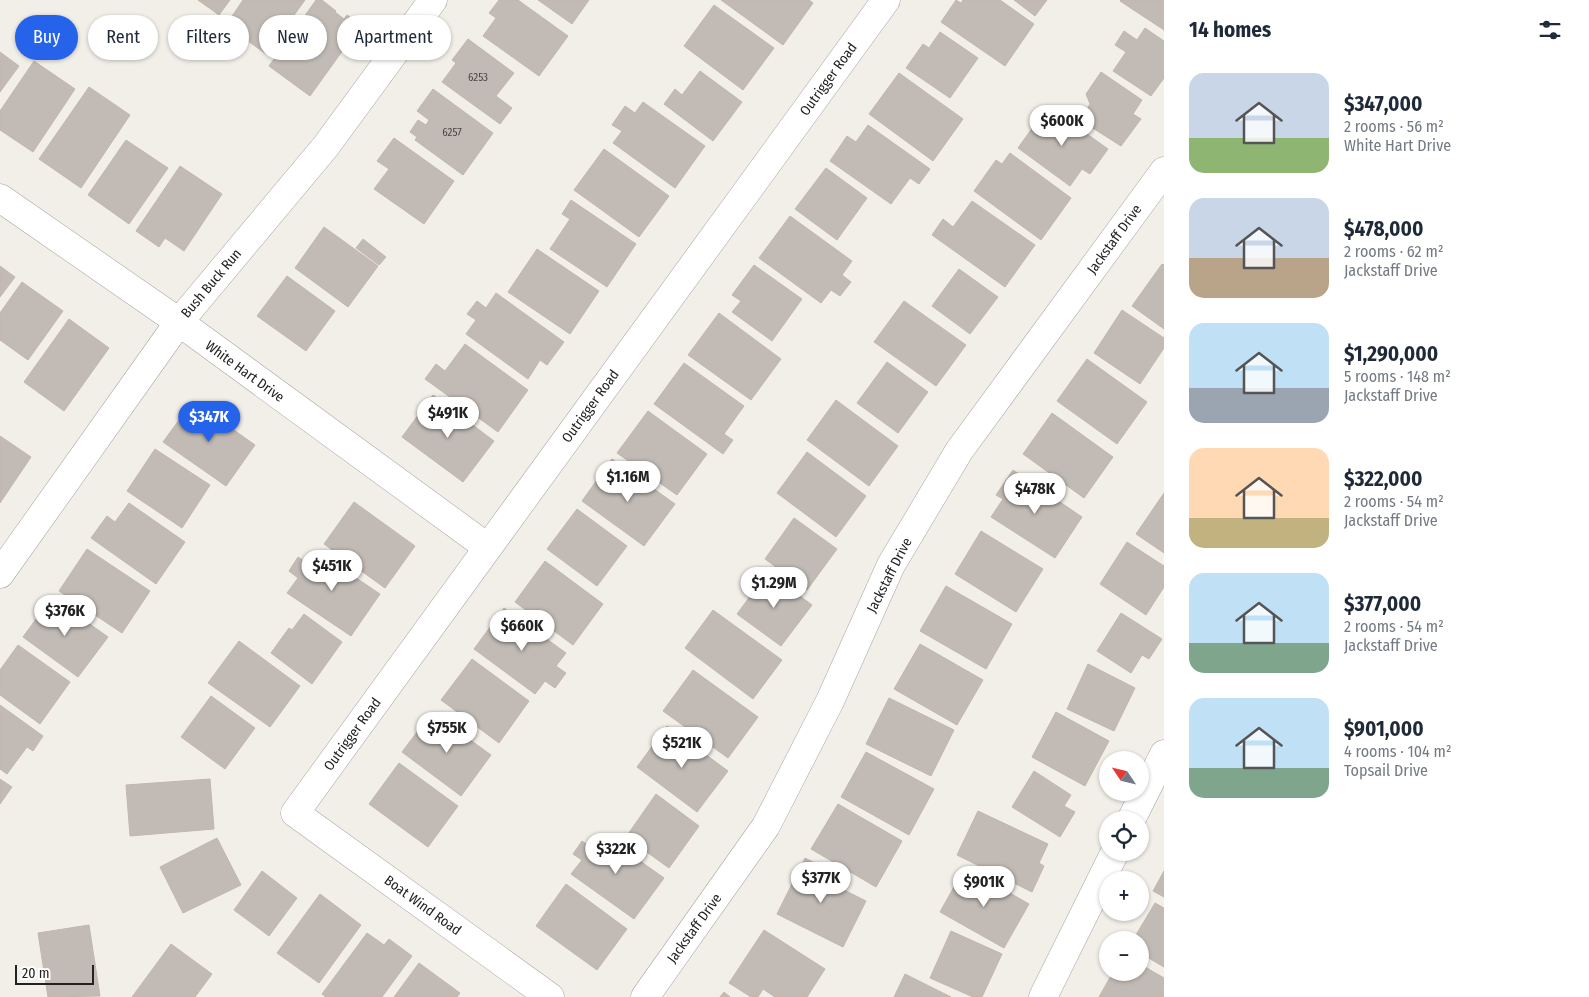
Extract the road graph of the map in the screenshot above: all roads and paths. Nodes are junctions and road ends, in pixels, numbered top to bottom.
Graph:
1 (886, 0) edge
2 (426, 2) edge
3 (1164, 171) edge
4 (0, 198) edge
5 (178, 322) junction
6 (487, 547) junction
7 (0, 574) edge
8 (1164, 754) edge
9 (1136, 811) edge
10 (295, 813) joint
11 (1111, 861) edge
12 (550, 997) edge
13 (645, 997) edge
14 (1043, 997) edge

1 - 6 street, Outrigger Road
2 - 5 street, Bush Buck Run
3 - 13 street, Jackstaff Drive
4 - 5 street, White Hart Drive
5 - 6 street, White Hart Drive
5 - 7 street, Bush Buck Run
6 - 10 street, Outrigger Road
8 - 9 street
10 - 12 street, Boat Wind Road
11 - 14 street

